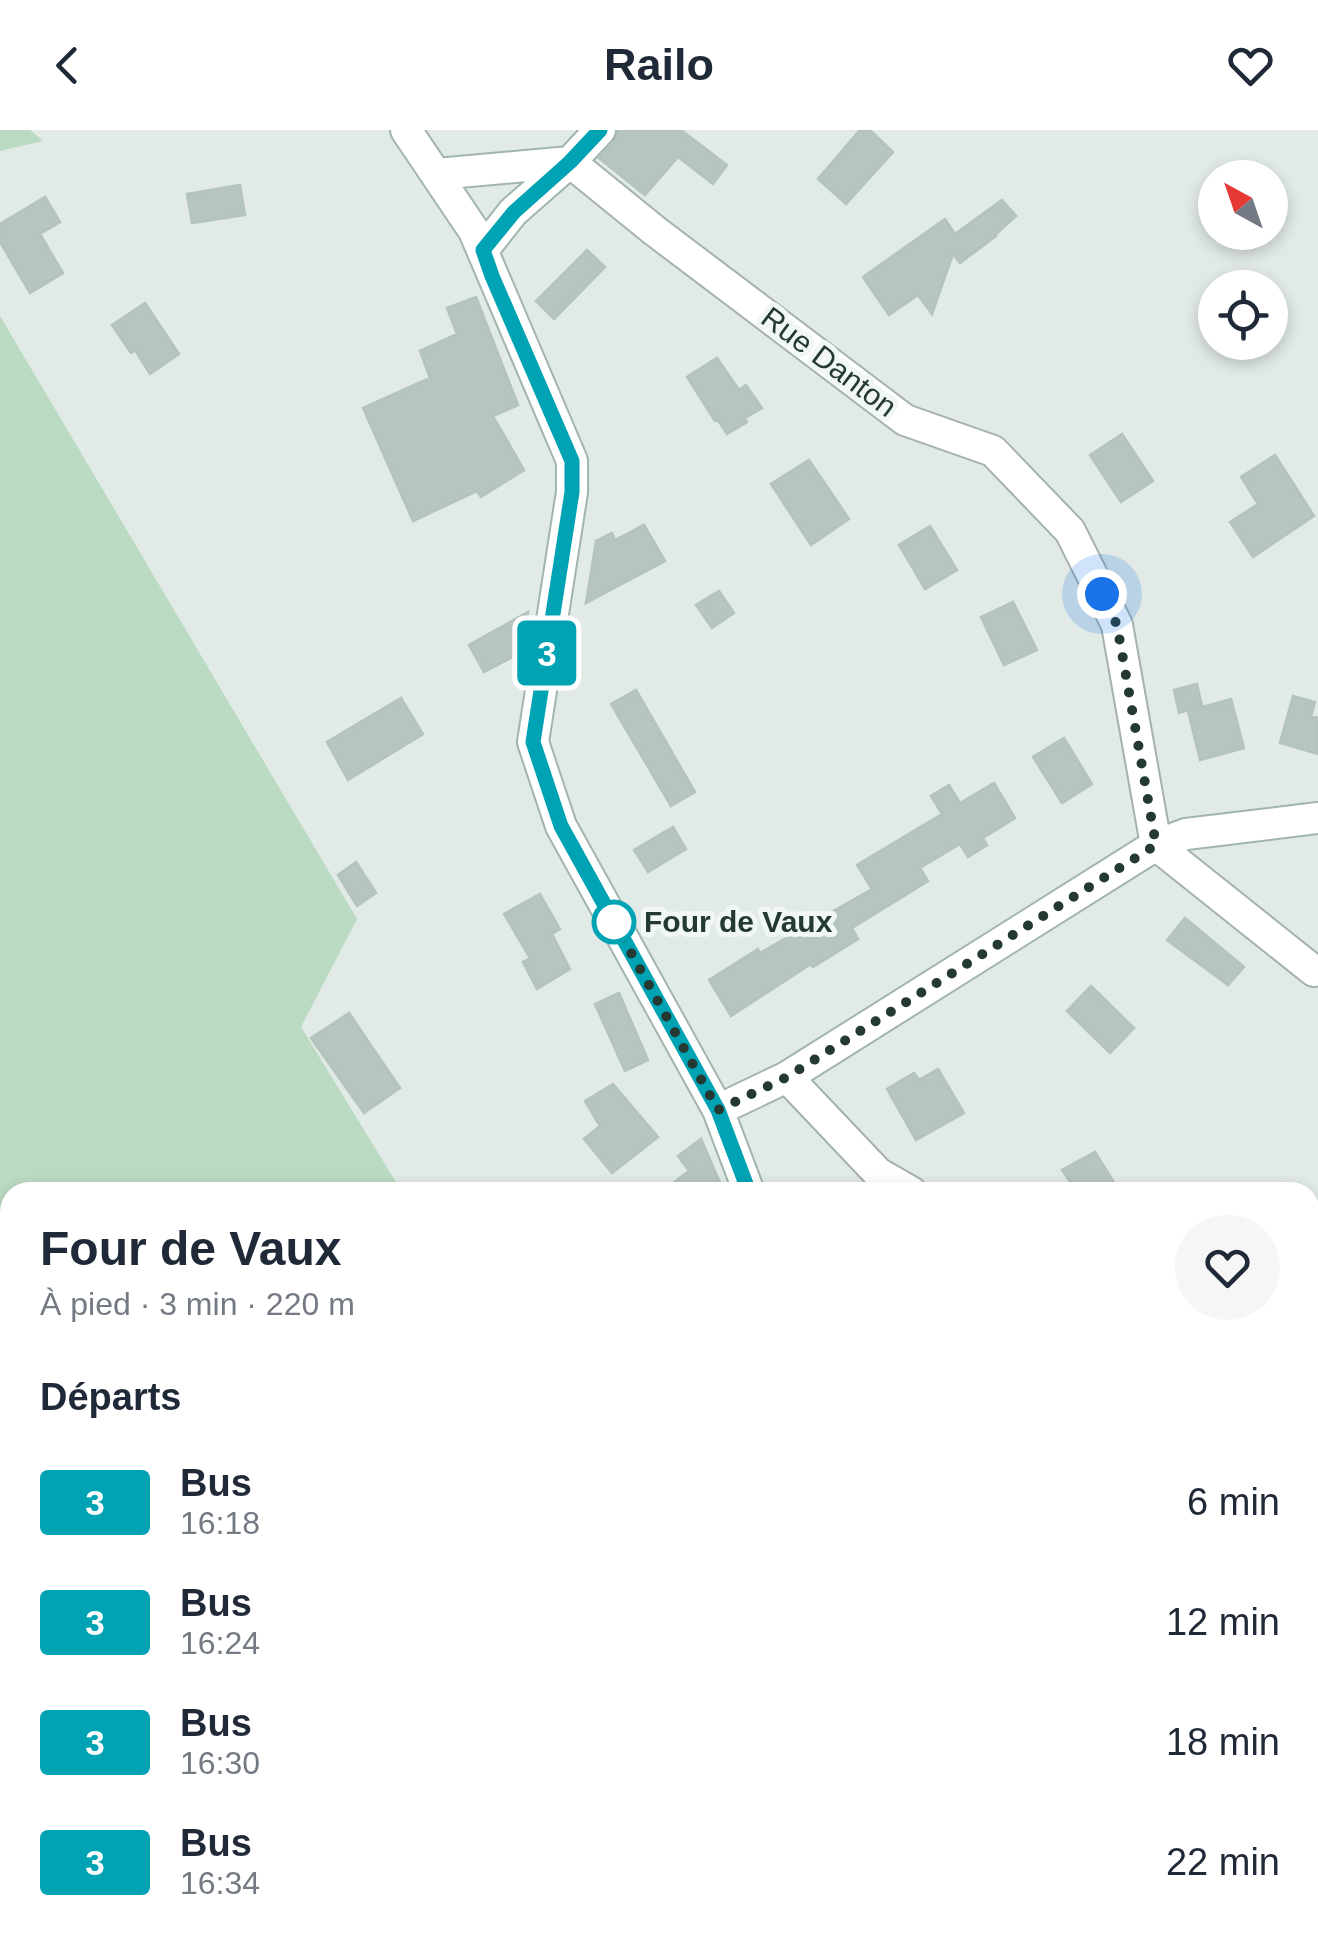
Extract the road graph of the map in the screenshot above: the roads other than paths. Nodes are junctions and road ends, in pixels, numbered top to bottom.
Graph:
1 (406, 130) edge
2 (600, 130) edge
3 (570, 162) junction
4 (437, 174) junction
5 (483, 250) junction
6 (1318, 818) edge
7 (1156, 845) junction
8 (1318, 970) edge
9 (787, 1077) junction
10 (718, 1110) junction
11 (745, 1182) edge
12 (894, 1182) edge

1 - 4 street
2 - 3 street
3 - 4 street
3 - 5 street
3 - 7 street, Rue Danton
4 - 5 street
5 - 10 street
6 - 7 street
7 - 8 street
7 - 9 street
9 - 10 street
9 - 12 street
10 - 11 street

